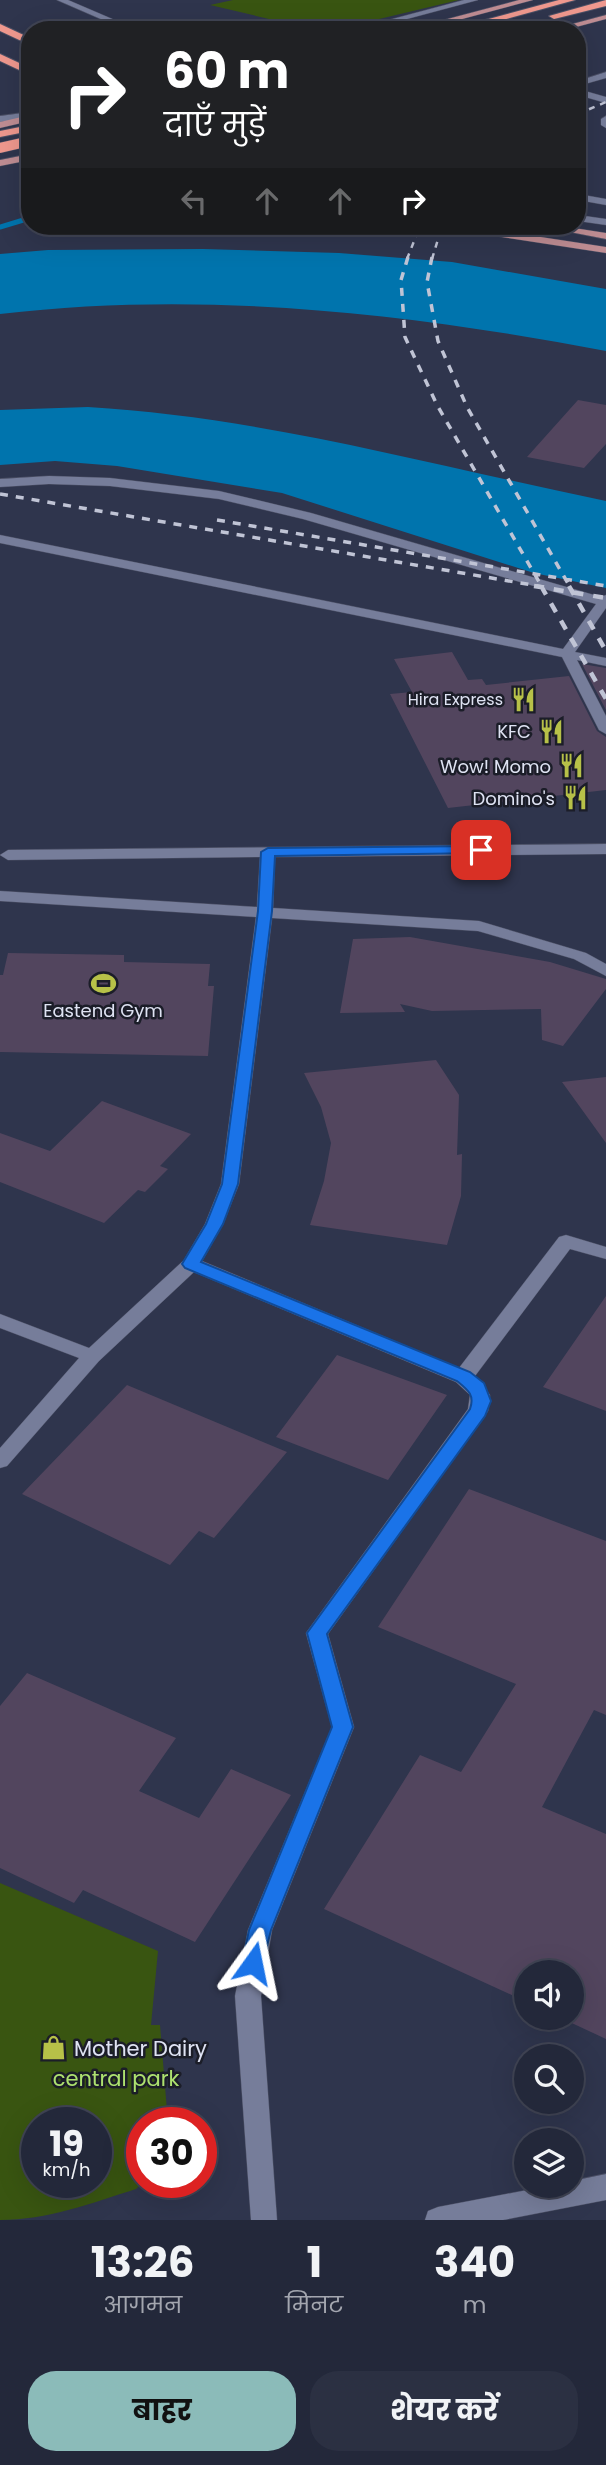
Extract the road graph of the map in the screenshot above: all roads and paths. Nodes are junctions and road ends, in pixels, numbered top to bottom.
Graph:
1 (61, 0) edge
2 (474, 0) edge
3 (529, 0) edge
4 (570, 0) edge
5 (606, 3) edge
6 (606, 16) edge
7 (112, 21) edge
8 (391, 21) edge
9 (446, 21) edge
10 (488, 21) edge
11 (536, 21) edge
12 (586, 21) edge
13 (1, 28) edge
14 (21, 38) edge
15 (0, 57) edge
16 (21, 68) edge
17 (606, 75) edge
18 (586, 81) edge
19 (586, 94) edge
20 (606, 100) edge
21 (586, 104) edge
22 (606, 108) edge
23 (21, 117) edge
24 (0, 119) edge
25 (21, 119) edge
26 (606, 119) edge
27 (0, 125) edge
28 (606, 125) edge
29 (21, 130) edge
30 (0, 135) edge
31 (21, 142) edge
32 (0, 146) edge
33 (21, 158) edge
34 (0, 162) edge
35 (586, 198) edge
36 (606, 202) edge
37 (586, 219) edge
38 (606, 222) edge
39 (586, 233) edge
40 (508, 235) edge
41 (606, 236) edge
42 (606, 250) edge
43 (0, 483) edge
44 (0, 539) edge
45 (605, 604) edge
46 (567, 654) junction
47 (606, 662) edge
48 (606, 730) edge
49 (606, 849) edge
50 (268, 852) junction
51 (8, 855) dead end
52 (0, 896) edge
53 (265, 911) junction
54 (606, 971) edge
55 (606, 1253) edge
56 (191, 1264) junction
57 (0, 1321) edge
58 (92, 1356) junction
59 (463, 1377) junction
60 (0, 1461) edge
61 (606, 2187) edge
62 (264, 2220) edge
63 (438, 2220) edge

1 - 7 street
2 - 8 street
3 - 9 main road
4 - 10 highway
5 - 11 highway
6 - 12 main road
13 - 14 highway
15 - 16 highway
17 - 18 street
19 - 20 street
21 - 22 street
23 - 24 street
25 - 27 main road
26 - 28 street
29 - 30 highway
31 - 32 highway, bridge
32 - 34 main road
33 - 34 main road
35 - 36 street
37 - 38 street
39 - 41 main road
40 - 42 main road
43 - 45 street
44 - 46 street
45 - 46 street
46 - 47 street
46 - 48 street
49 - 50 street
50 - 51 street
50 - 53 street
52 - 53 street
53 - 54 street
53 - 56 street
55 - 59 street
56 - 58 street
56 - 59 street
57 - 58 street
58 - 60 street
59 - 62 street
61 - 63 street

